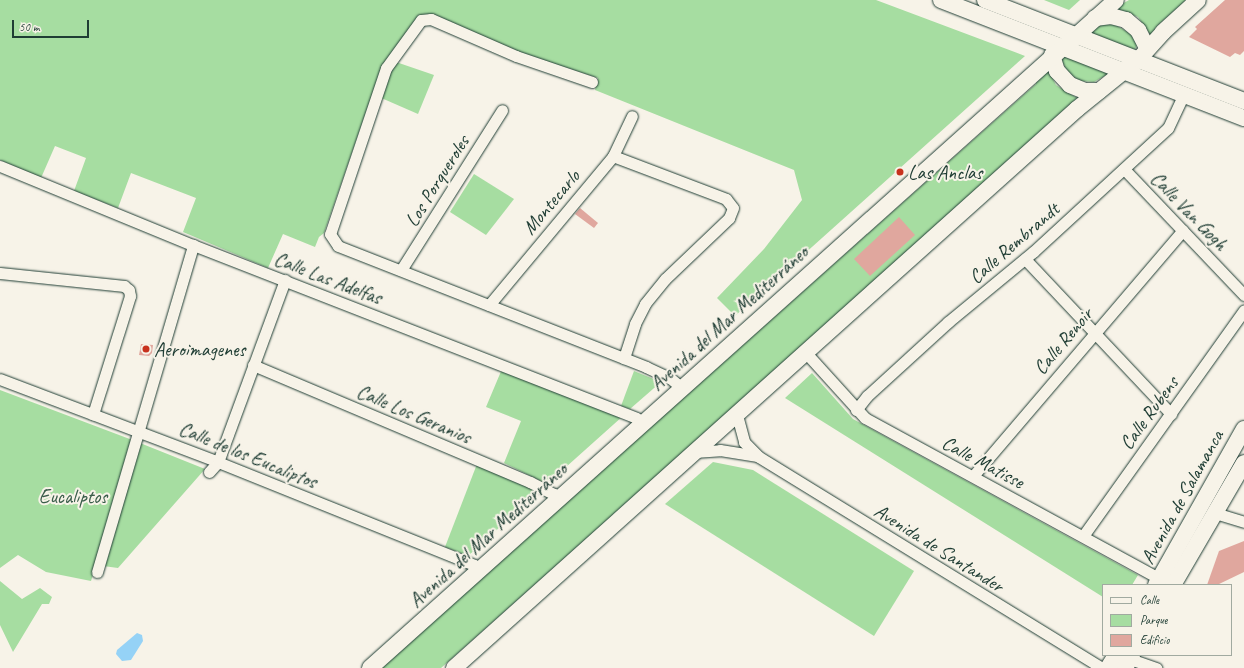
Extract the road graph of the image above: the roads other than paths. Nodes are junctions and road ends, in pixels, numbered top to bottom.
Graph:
1 (941, 0) edge
2 (985, 0) edge
3 (1116, 0) edge
4 (1198, 0) edge
5 (1095, 18) junction
6 (1075, 35) junction
7 (1057, 51) junction
8 (1143, 54) junction
9 (1124, 71) junction
10 (592, 82) dead end
11 (1099, 91) junction
12 (1184, 93) junction
13 (1244, 101) edge
14 (502, 110) dead end
15 (632, 116) dead end
16 (1244, 118) edge
17 (613, 156) junction
18 (0, 166) edge
19 (1124, 169) junction
20 (1183, 230) junction
21 (193, 245) junction
22 (1025, 259) junction
23 (401, 270) junction
24 (0, 273) edge
25 (285, 280) junction
26 (1244, 295) edge
27 (489, 305) junction
28 (1244, 310) edge
29 (1094, 332) junction
30 (807, 354) junction
31 (624, 358) junction
32 (253, 365) junction
33 (0, 380) edge
34 (682, 388) junction
35 (856, 410) junction
36 (93, 414) junction
37 (1170, 414) junction
38 (737, 415) junction
39 (642, 424) junction
40 (1244, 429) edge
41 (139, 432) junction
42 (694, 452) junction
43 (758, 457) junction
44 (218, 462) junction
45 (1244, 463) edge
46 (209, 472) dead end
47 (973, 476) junction
48 (558, 500) junction
49 (1216, 514) junction
50 (1244, 522) edge
51 (1083, 536) junction
52 (479, 570) junction
53 (97, 572) dead end
54 (1163, 583) edge
55 (1126, 659) edge
56 (370, 668) edge
57 (454, 668) edge
58 (1102, 668) edge
59 (1108, 668) edge
60 (1156, 668) edge

1 - 7 street
2 - 6 street
3 - 5 street, Avenida del Mar Mediterráneo
4 - 8 street
5 - 6 street, Avenida del Mar Mediterráneo
5 - 8 street
6 - 7 street, Avenida del Mar Mediterráneo
6 - 8 street
7 - 9 street
7 - 11 street
7 - 34 street, Avenida del Mar Mediterráneo
8 - 9 street
8 - 13 street
9 - 11 street
9 - 12 street
10 - 23 street
11 - 30 street
12 - 16 street
12 - 19 street, Calle Rembrandt
14 - 23 street, Los Porqueroles
15 - 17 street, Montecarlo
17 - 27 street, Montecarlo
17 - 31 street
18 - 21 street, Calle Las Adelfas
19 - 20 street, Calle Van Gogh
19 - 22 street, Calle Rembrandt
20 - 26 street, Calle Van Gogh
20 - 29 street, Calle Renoir
21 - 25 street, Calle Las Adelfas
21 - 41 street
22 - 29 street
22 - 35 street, Calle Rembrandt
23 - 27 street
24 - 36 street
25 - 32 street
25 - 39 street, Calle Las Adelfas
27 - 31 street
28 - 37 street, Calle Rubens
29 - 37 street
29 - 47 street, Calle Renoir
30 - 35 street, Calle Matisse
30 - 38 street
31 - 34 street
32 - 44 street
32 - 48 street, Calle Los Geranios
33 - 36 street, Calle de los Eucaliptos
34 - 39 street, Avenida del Mar Mediterráneo
35 - 47 street, Calle Matisse
36 - 41 street, Calle de los Eucaliptos
37 - 51 street, Calle Rubens
38 - 42 street
38 - 43 street, Avenida de Santander
39 - 48 street, Avenida del Mar Mediterráneo
40 - 54 street, Avenida de Salamanca
41 - 44 street, Calle de los Eucaliptos
41 - 53 street
42 - 43 street, Avenida de Santander
42 - 57 street
43 - 58 street, Avenida de Santander
44 - 46 street
44 - 52 street, Calle de los Eucaliptos
45 - 49 street, Avenida de Salamanca
47 - 51 street, Calle Matisse
48 - 52 street, Avenida del Mar Mediterráneo
49 - 50 street
49 - 54 street, Avenida de Salamanca
51 - 54 street, Calle Matisse
52 - 56 street, Avenida del Mar Mediterráneo
55 - 59 street
55 - 60 street

